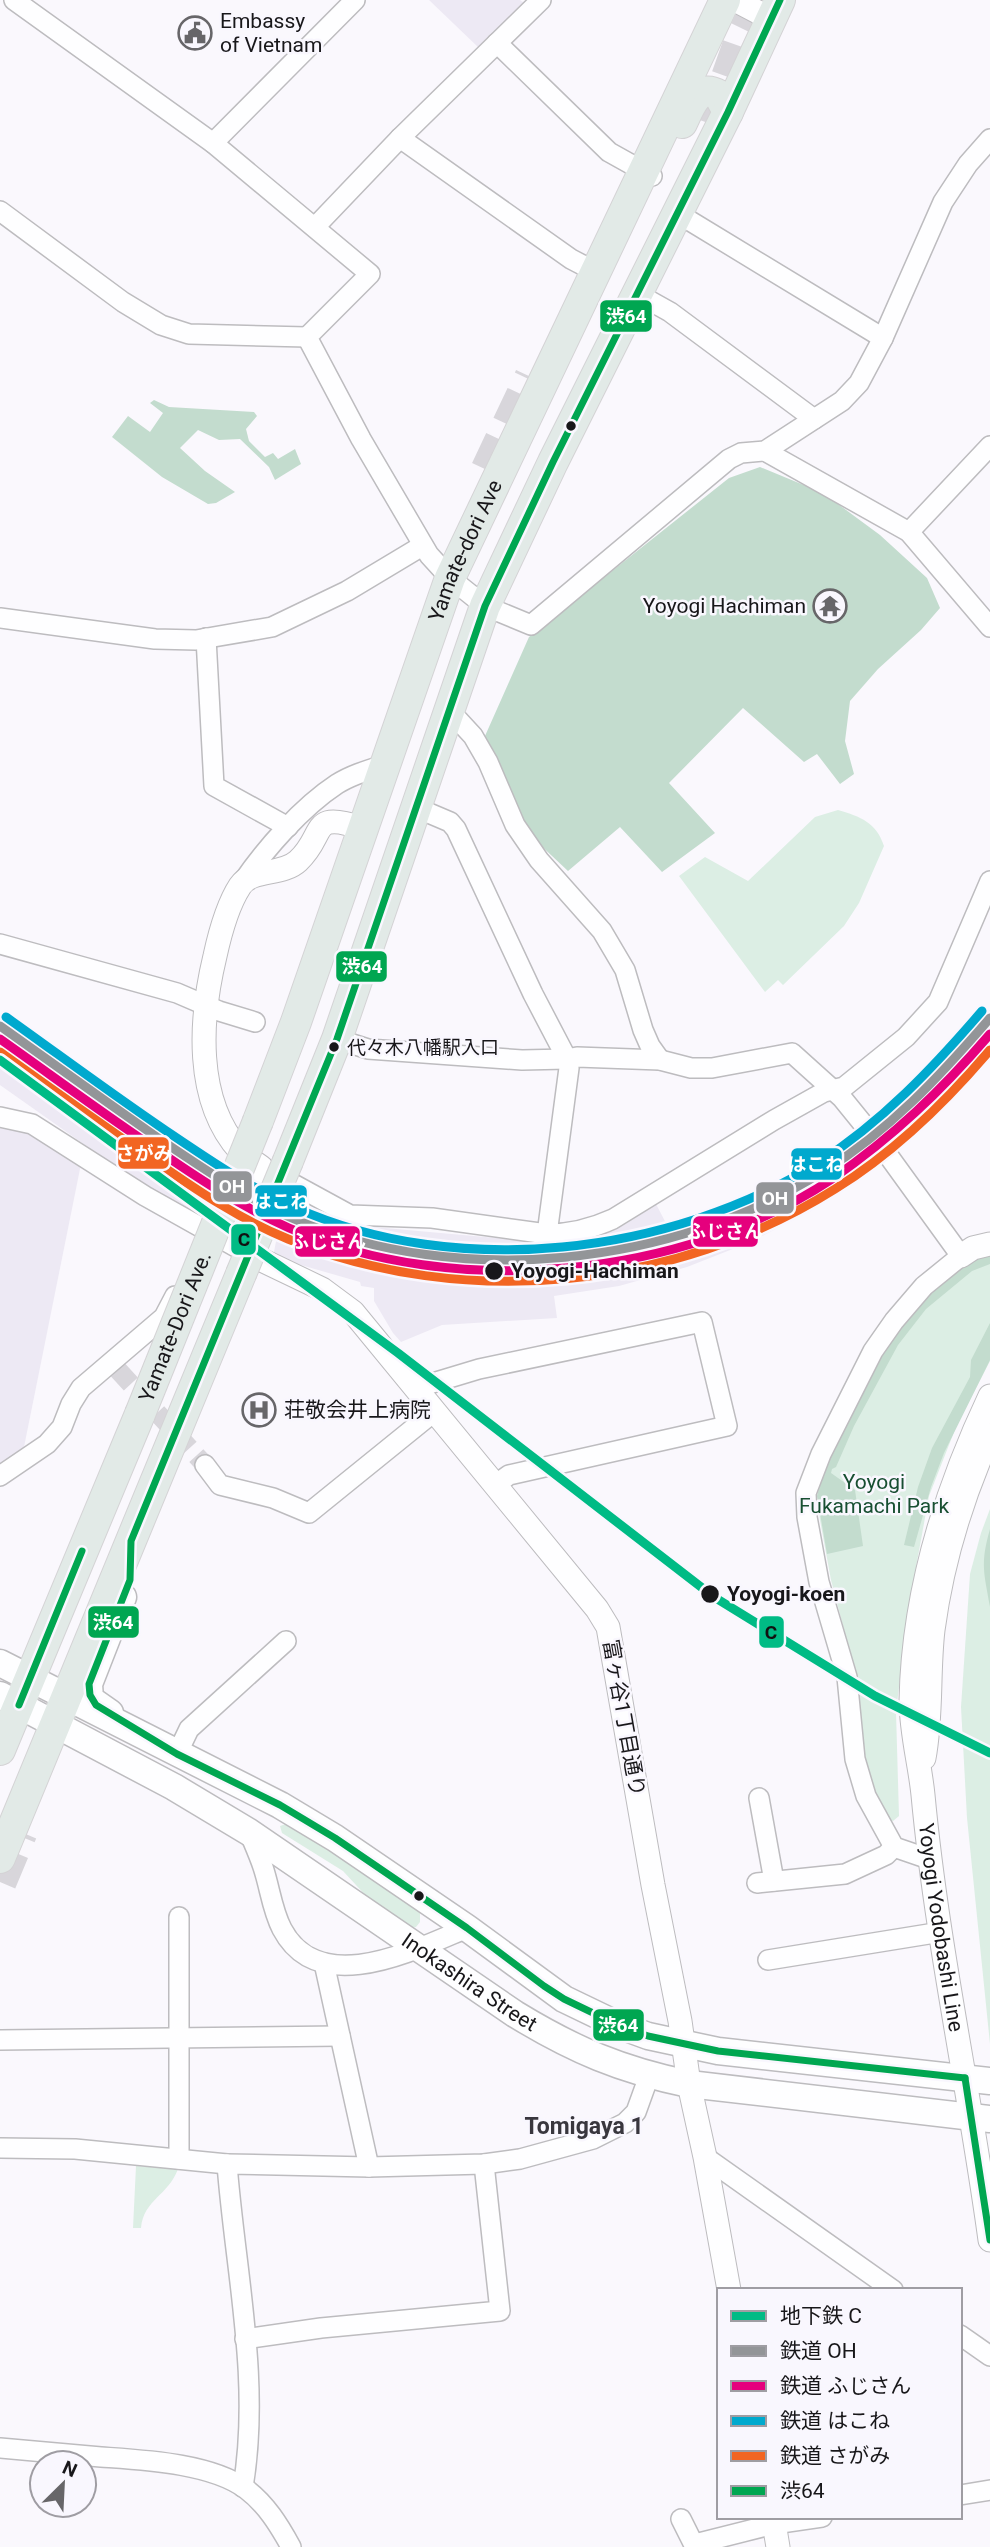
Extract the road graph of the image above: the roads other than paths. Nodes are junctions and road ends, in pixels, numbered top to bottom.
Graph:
1 (355, 0) edge
2 (541, 0) edge
3 (725, 0) edge
4 (735, 0) edge
5 (26, 3) edge
6 (776, 10) edge
7 (497, 43) junction
8 (728, 112) junction
9 (400, 138) junction
10 (990, 139) edge
11 (213, 143) junction
12 (650, 175) junction
13 (0, 211) edge
14 (677, 213) junction
15 (316, 227) junction
16 (602, 261) junction
17 (636, 293) junction
18 (307, 337) junction
19 (883, 338) junction
20 (590, 390) junction
21 (814, 419) junction
22 (990, 446) edge
23 (765, 451) junction
24 (488, 494) junction
25 (909, 532) junction
26 (422, 546) junction
27 (450, 578) junction
28 (485, 606) junction
29 (0, 618) edge
30 (990, 627) edge
31 (206, 638) junction
32 (449, 710) junction
33 (384, 765) junction
34 (417, 808) junction
35 (288, 827) junction
36 (362, 828) junction
37 (990, 880) edge
38 (242, 883) junction
39 (0, 944) edge
40 (206, 1004) junction
41 (255, 1022) dead end
42 (337, 1039) junction
43 (567, 1059) junction
44 (660, 1060) junction
45 (834, 1090) junction
46 (0, 1117) edge
47 (258, 1121) joint
48 (275, 1164) junction
49 (208, 1233) junction
50 (547, 1234) junction
51 (990, 1244) edge
52 (961, 1256) junction
53 (242, 1262) junction
54 (198, 1353) junction
55 (416, 1388) junction
56 (990, 1396) edge
57 (435, 1411) junction
58 (146, 1417) junction
59 (990, 1435) edge
60 (205, 1465) tunnel mouth
61 (0, 1476) edge
62 (495, 1486) junction
63 (143, 1511) junction
64 (131, 1541) junction
65 (62, 1598) junction
66 (286, 1641) dead end
67 (0, 1663) edge
68 (16, 1693) edge
69 (61, 1711) junction
70 (0, 1751) edge
71 (177, 1754) junction
72 (921, 1775) junction
73 (759, 1798) dead end
74 (249, 1832) junction
75 (894, 1847) junction
76 (0, 1858) tunnel mouth
77 (929, 1859) junction
78 (179, 1917) dead end
79 (467, 1928) junction
80 (941, 1932) junction
81 (419, 1948) junction
82 (768, 1960) dead end
83 (324, 1964) junction
84 (178, 2036) junction
85 (340, 2036) junction
86 (0, 2039) edge
87 (684, 2046) junction
88 (649, 2076) junction
89 (977, 2080) edge
90 (689, 2084) junction
91 (981, 2118) edge
92 (0, 2148) edge
93 (705, 2157) junction
94 (179, 2159) junction
95 (227, 2164) junction
96 (484, 2164) junction
97 (369, 2167) junction
98 (990, 2240) edge
99 (729, 2288) edge
100 (890, 2288) edge
101 (962, 2336) edge
102 (245, 2339) junction
103 (990, 2356) edge
104 (0, 2448) edge
105 (243, 2487) junction
106 (990, 2490) edge
107 (962, 2495) edge
108 (681, 2519) dead end
109 (815, 2519) edge
110 (775, 2530) edge
111 (695, 2546) edge
112 (291, 2547) edge

1 - 11 street
2 - 7 street
3 - 12 main road, Yamate-dori Ave
4 - 6 street
5 - 11 street
6 - 8 main road, Yamate-dori Ave
7 - 9 street
7 - 12 street
8 - 12 main road
8 - 14 main road, Yamate-dori Ave
9 - 15 street
9 - 16 street
10 - 19 street
11 - 15 street
12 - 16 main road, Yamate-dori Ave
13 - 18 street
14 - 17 main road, Yamate-dori Ave
14 - 19 street
15 - 18 street
16 - 24 main road, Yamate-dori Ave
17 - 20 main road, Yamate-dori Ave
17 - 21 street
18 - 26 street
19 - 21 street
20 - 24 main road
20 - 28 main road, Yamate-dori Ave
21 - 23 street
22 - 25 street
23 - 25 street
23 - 28 street
24 - 27 main road, Yamate-dori Ave
25 - 30 street
26 - 27 street
26 - 31 street
27 - 28 street
27 - 33 main road, Yamate-dori Ave
28 - 32 main road, Yamate-dori Ave
29 - 31 street
31 - 35 street
32 - 34 main road, Yamate-dori Ave
32 - 44 street
33 - 35 street
33 - 36 main road, Yamate-dori Ave
34 - 42 main road, Yamate-dori Ave
34 - 43 street
35 - 38 street
36 - 38 street
36 - 47 main road, Yamate-dori Ave
37 - 45 street
38 - 40 street
39 - 40 street
40 - 41 street
40 - 48 street
42 - 43 street
42 - 48 main road, Yamate-dori Ave
43 - 44 street
43 - 50 street
44 - 45 street
45 - 50 street
45 - 52 street
46 - 49 street
47 - 58 main road, Yamate-Dori Ave., bridge
48 - 50 street
48 - 53 main road, Yamate-Dori Ave., bridge
49 - 53 street
49 - 61 street
51 - 52 street
52 - 75 street
53 - 54 main road, Yamate-Dori Ave.
53 - 55 street, 富ヶ谷1丁目通り
54 - 58 main road
54 - 63 main road, Yamate-Dori Ave.
55 - 57 street, 富ヶ谷1丁目通り
55 - 62 street
56 - 72 street, Yoyogi Yodobashi Line
57 - 60 street
57 - 62 street, 富ヶ谷1丁目通り
58 - 65 main road, Yamate-Dori Ave.
59 - 72 street, Yoyogi Yodobashi Line
62 - 87 street, 富ヶ谷1丁目通り
63 - 64 main road, Yamate-Dori Ave.
63 - 65 main road
64 - 69 main road, Yamate-Dori Ave.
64 - 71 main road
65 - 68 main road, Yamate-Dori Ave.
66 - 71 street
67 - 68 main road, Inokashira Street
68 - 69 main road, Inokashira Street
68 - 70 main road, Yamate-Dori Ave.
69 - 71 main road
69 - 74 main road, Inokashira Street
69 - 76 main road, Yamate-Dori Ave.
71 - 79 main road, Inokashira Street
72 - 77 street, Yoyogi Yodobashi Line
73 - 75 street
74 - 81 main road, Inokashira Street
74 - 83 street
75 - 77 street
77 - 80 street, Yoyogi Yodobashi Line
78 - 84 street
79 - 81 street
79 - 87 main road, Inokashira Street
80 - 82 street
80 - 89 street, Yoyogi Yodobashi Line
81 - 83 street
81 - 88 main road, Inokashira Street
83 - 85 street
84 - 85 street
84 - 86 street
84 - 94 street
85 - 97 street
87 - 89 main road, Inokashira Street
87 - 90 street, 富ヶ谷1丁目通り
88 - 90 main road, Inokashira Street
88 - 96 street
89 - 91 street
90 - 91 main road, Inokashira Street
90 - 93 street, 富ヶ谷1丁目通り
91 - 98 street
92 - 94 street
93 - 99 street, 富ヶ谷1丁目通り
93 - 100 street
94 - 95 street
95 - 97 street
95 - 102 street
96 - 97 street
96 - 102 street
101 - 103 street
102 - 105 street
104 - 105 street
105 - 112 street
106 - 107 street
108 - 111 street
109 - 110 street
110 - 111 street

